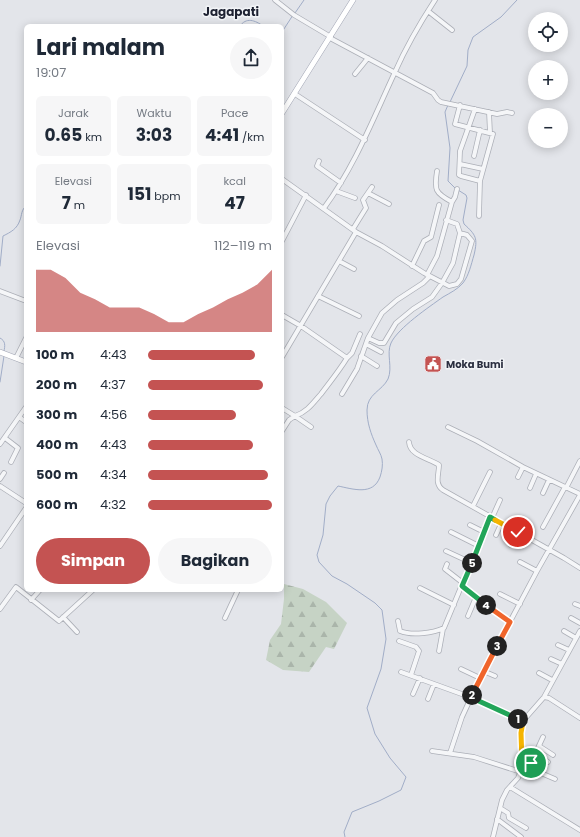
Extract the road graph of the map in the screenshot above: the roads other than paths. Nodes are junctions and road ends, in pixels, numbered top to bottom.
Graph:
1 (275, 0) edge
2 (353, 0) edge
3 (435, 0) edge
4 (428, 11) junction
5 (452, 30) dead end
6 (330, 38) junction
7 (368, 58) junction
8 (394, 73) junction
9 (355, 74) dead end
10 (295, 94) junction
11 (460, 105) junction
12 (475, 109) junction
13 (284, 110) edge
14 (489, 112) junction
15 (512, 114) dead end
16 (468, 128) junction
17 (480, 130) junction
18 (490, 133) junction
19 (365, 140) junction
20 (474, 156) dead end
21 (319, 161) dead end
22 (460, 164) junction
23 (483, 169) junction
24 (437, 172) dead end
25 (284, 180) edge
26 (480, 181) junction
27 (341, 183) junction
28 (372, 187) dead end
29 (457, 189) dead end
30 (336, 191) junction
31 (368, 192) junction
32 (306, 195) junction
33 (354, 198) dead end
34 (452, 202) junction
35 (389, 204) dead end
36 (439, 205) dead end
37 (324, 208) junction
38 (480, 216) dead end
39 (446, 220) junction
40 (354, 230) junction
41 (460, 233) junction
42 (284, 237) edge
43 (339, 261) junction
44 (412, 266) junction
45 (354, 269) dead end
46 (425, 274) junction
47 (442, 284) junction
48 (0, 291) edge
49 (318, 296) junction
50 (24, 300) edge
51 (284, 316) edge
52 (359, 316) dead end
53 (300, 326) junction
54 (360, 334) dead end
55 (368, 338) junction
56 (24, 342) edge
57 (366, 344) junction
58 (381, 352) dead end
59 (2, 353) edge
60 (284, 354) edge
61 (17, 355) junction
62 (361, 356) junction
63 (347, 358) junction
64 (24, 360) edge
65 (377, 366) dead end
66 (342, 394) dead end
67 (284, 409) edge
68 (24, 410) edge
69 (295, 416) junction
70 (20, 417) junction
71 (24, 420) edge
72 (311, 427) dead end
73 (448, 427) dead end
74 (284, 428) edge
75 (5, 438) junction
76 (409, 442) dead end
77 (0, 444) edge
78 (580, 461) edge
79 (11, 462) dead end
80 (523, 467) junction
81 (490, 472) dead end
82 (4, 473) dead end
83 (536, 474) junction
84 (518, 477) dead end
85 (0, 479) edge
86 (549, 480) junction
87 (0, 486) edge
88 (566, 487) junction
89 (530, 488) dead end
90 (543, 493) dead end
91 (580, 495) edge
92 (500, 500) dead end
93 (24, 502) edge
94 (473, 506) junction
95 (24, 511) edge
96 (491, 518) junction
97 (501, 524) junction
98 (470, 525) dead end
99 (543, 527) dead end
100 (451, 532) dead end
101 (484, 532) junction
102 (518, 532) junction
103 (496, 535) dead end
104 (0, 536) edge
105 (5, 539) junction
106 (511, 545) dead end
107 (0, 546) edge
108 (479, 546) junction
109 (446, 550) dead end
110 (548, 550) junction
111 (520, 562) dead end
112 (472, 563) junction
113 (447, 564) dead end
114 (580, 568) edge
115 (537, 571) junction
116 (463, 585) junction
117 (420, 588) dead end
118 (38, 592) edge
119 (91, 592) edge
120 (237, 592) edge
121 (500, 594) dead end
122 (476, 597) junction
123 (31, 600) junction
124 (520, 604) junction
125 (575, 604) dead end
126 (454, 605) junction
127 (580, 606) edge
128 (0, 609) edge
129 (468, 616) dead end
130 (63, 617) junction
131 (225, 618) dead end
132 (571, 618) dead end
133 (398, 621) dead end
134 (510, 622) junction
135 (580, 623) edge
136 (443, 629) junction
137 (564, 631) dead end
138 (580, 631) edge
139 (76, 632) dead end
140 (576, 638) junction
141 (399, 641) dead end
142 (558, 645) dead end
143 (569, 650) junction
144 (439, 651) dead end
145 (551, 659) dead end
146 (562, 664) junction
147 (461, 669) dead end
148 (401, 672) dead end
149 (483, 672) junction
150 (539, 674) dead end
151 (411, 675) junction
152 (495, 676) dead end
153 (420, 678) junction
154 (480, 678) junction
155 (552, 680) junction
156 (434, 684) junction
157 (413, 694) dead end
158 (544, 696) junction
159 (470, 697) junction
160 (428, 699) dead end
161 (580, 718) edge
162 (523, 721) junction
163 (543, 737) dead end
164 (539, 746) junction
165 (432, 750) dead end
166 (450, 753) junction
167 (535, 754) junction
168 (553, 755) dead end
169 (548, 762) dead end
170 (522, 763) junction
171 (521, 772) junction
172 (555, 779) dead end
173 (510, 787) junction
174 (500, 808) junction
175 (496, 819) junction
176 (526, 828) dead end
177 (580, 830) edge
178 (493, 837) edge
179 (521, 837) edge

1 - 6 street
2 - 6 main road
3 - 4 street
4 - 5 street
4 - 8 street
6 - 7 street
6 - 10 main road
7 - 8 street
7 - 9 street
8 - 11 street
8 - 19 street
10 - 13 main road
10 - 19 street
11 - 12 street
11 - 16 street
12 - 14 street
12 - 16 street
14 - 15 street
14 - 18 street
16 - 17 street
16 - 22 street
17 - 18 street
17 - 20 street
18 - 23 street
19 - 27 street
21 - 27 street
22 - 23 street
22 - 26 street
23 - 26 street
24 - 34 street
25 - 32 street
26 - 38 street
27 - 30 street
28 - 31 street
29 - 34 street
30 - 33 street
30 - 37 street
31 - 35 street
31 - 40 street
32 - 37 street
32 - 42 street
34 - 39 street
36 - 44 street
37 - 40 street
39 - 41 street
39 - 46 street
40 - 43 street
40 - 44 street
41 - 47 street
41 - 47 street
43 - 45 street
43 - 49 street
44 - 46 street
46 - 47 street
46 - 55 street
47 - 55 street
48 - 50 street
49 - 52 street
49 - 53 street
51 - 53 street
53 - 60 street
53 - 63 street
54 - 63 street
55 - 57 street
56 - 61 street
57 - 58 street
57 - 62 street
59 - 61 main road
61 - 64 main road
62 - 65 street
62 - 66 street
63 - 69 street
67 - 69 street
68 - 70 street
69 - 72 street
69 - 74 street
70 - 71 street
70 - 75 street
73 - 80 street
75 - 77 street
75 - 79 street
76 - 94 street
78 - 88 street
80 - 83 street
80 - 84 street
81 - 94 street
82 - 85 street
83 - 86 street
83 - 89 street
86 - 88 street
86 - 90 street
87 - 93 street
88 - 91 street
88 - 99 street
91 - 110 street
92 - 96 street
94 - 96 street
95 - 105 street
96 - 97 street
96 - 101 street
97 - 102 street
97 - 103 street
98 - 101 street
100 - 108 street
101 - 108 street
102 - 106 street
102 - 110 street
104 - 105 street
105 - 107 street
108 - 112 street
109 - 112 street
110 - 114 street
110 - 115 street
111 - 115 street
112 - 116 street
113 - 116 street
115 - 124 street
116 - 122 street
116 - 126 street
117 - 126 street
118 - 123 street
119 - 130 street
120 - 131 street
121 - 124 street
122 - 129 street
122 - 134 street
123 - 128 street
123 - 130 street
124 - 134 street
125 - 127 street
126 - 136 street
130 - 139 street
132 - 135 street
133 - 136 street
134 - 149 street
136 - 144 street
137 - 140 street
138 - 140 street
140 - 143 street
141 - 151 street
142 - 143 street
143 - 146 street
145 - 146 street
146 - 155 street
147 - 154 street
148 - 151 street
149 - 152 street
149 - 154 street
150 - 155 street
151 - 153 street
153 - 156 street
153 - 157 street
154 - 159 street
155 - 158 street
156 - 159 street
156 - 160 street
158 - 161 street
158 - 162 street
159 - 162 street
159 - 166 street
162 - 170 street
163 - 164 street
164 - 167 street
164 - 168 street
165 - 166 street
166 - 171 street
167 - 169 street
167 - 170 street
170 - 171 street
170 - 172 street
171 - 173 street
173 - 174 street
173 - 177 street
174 - 175 street
174 - 176 street
175 - 178 street
175 - 179 street

